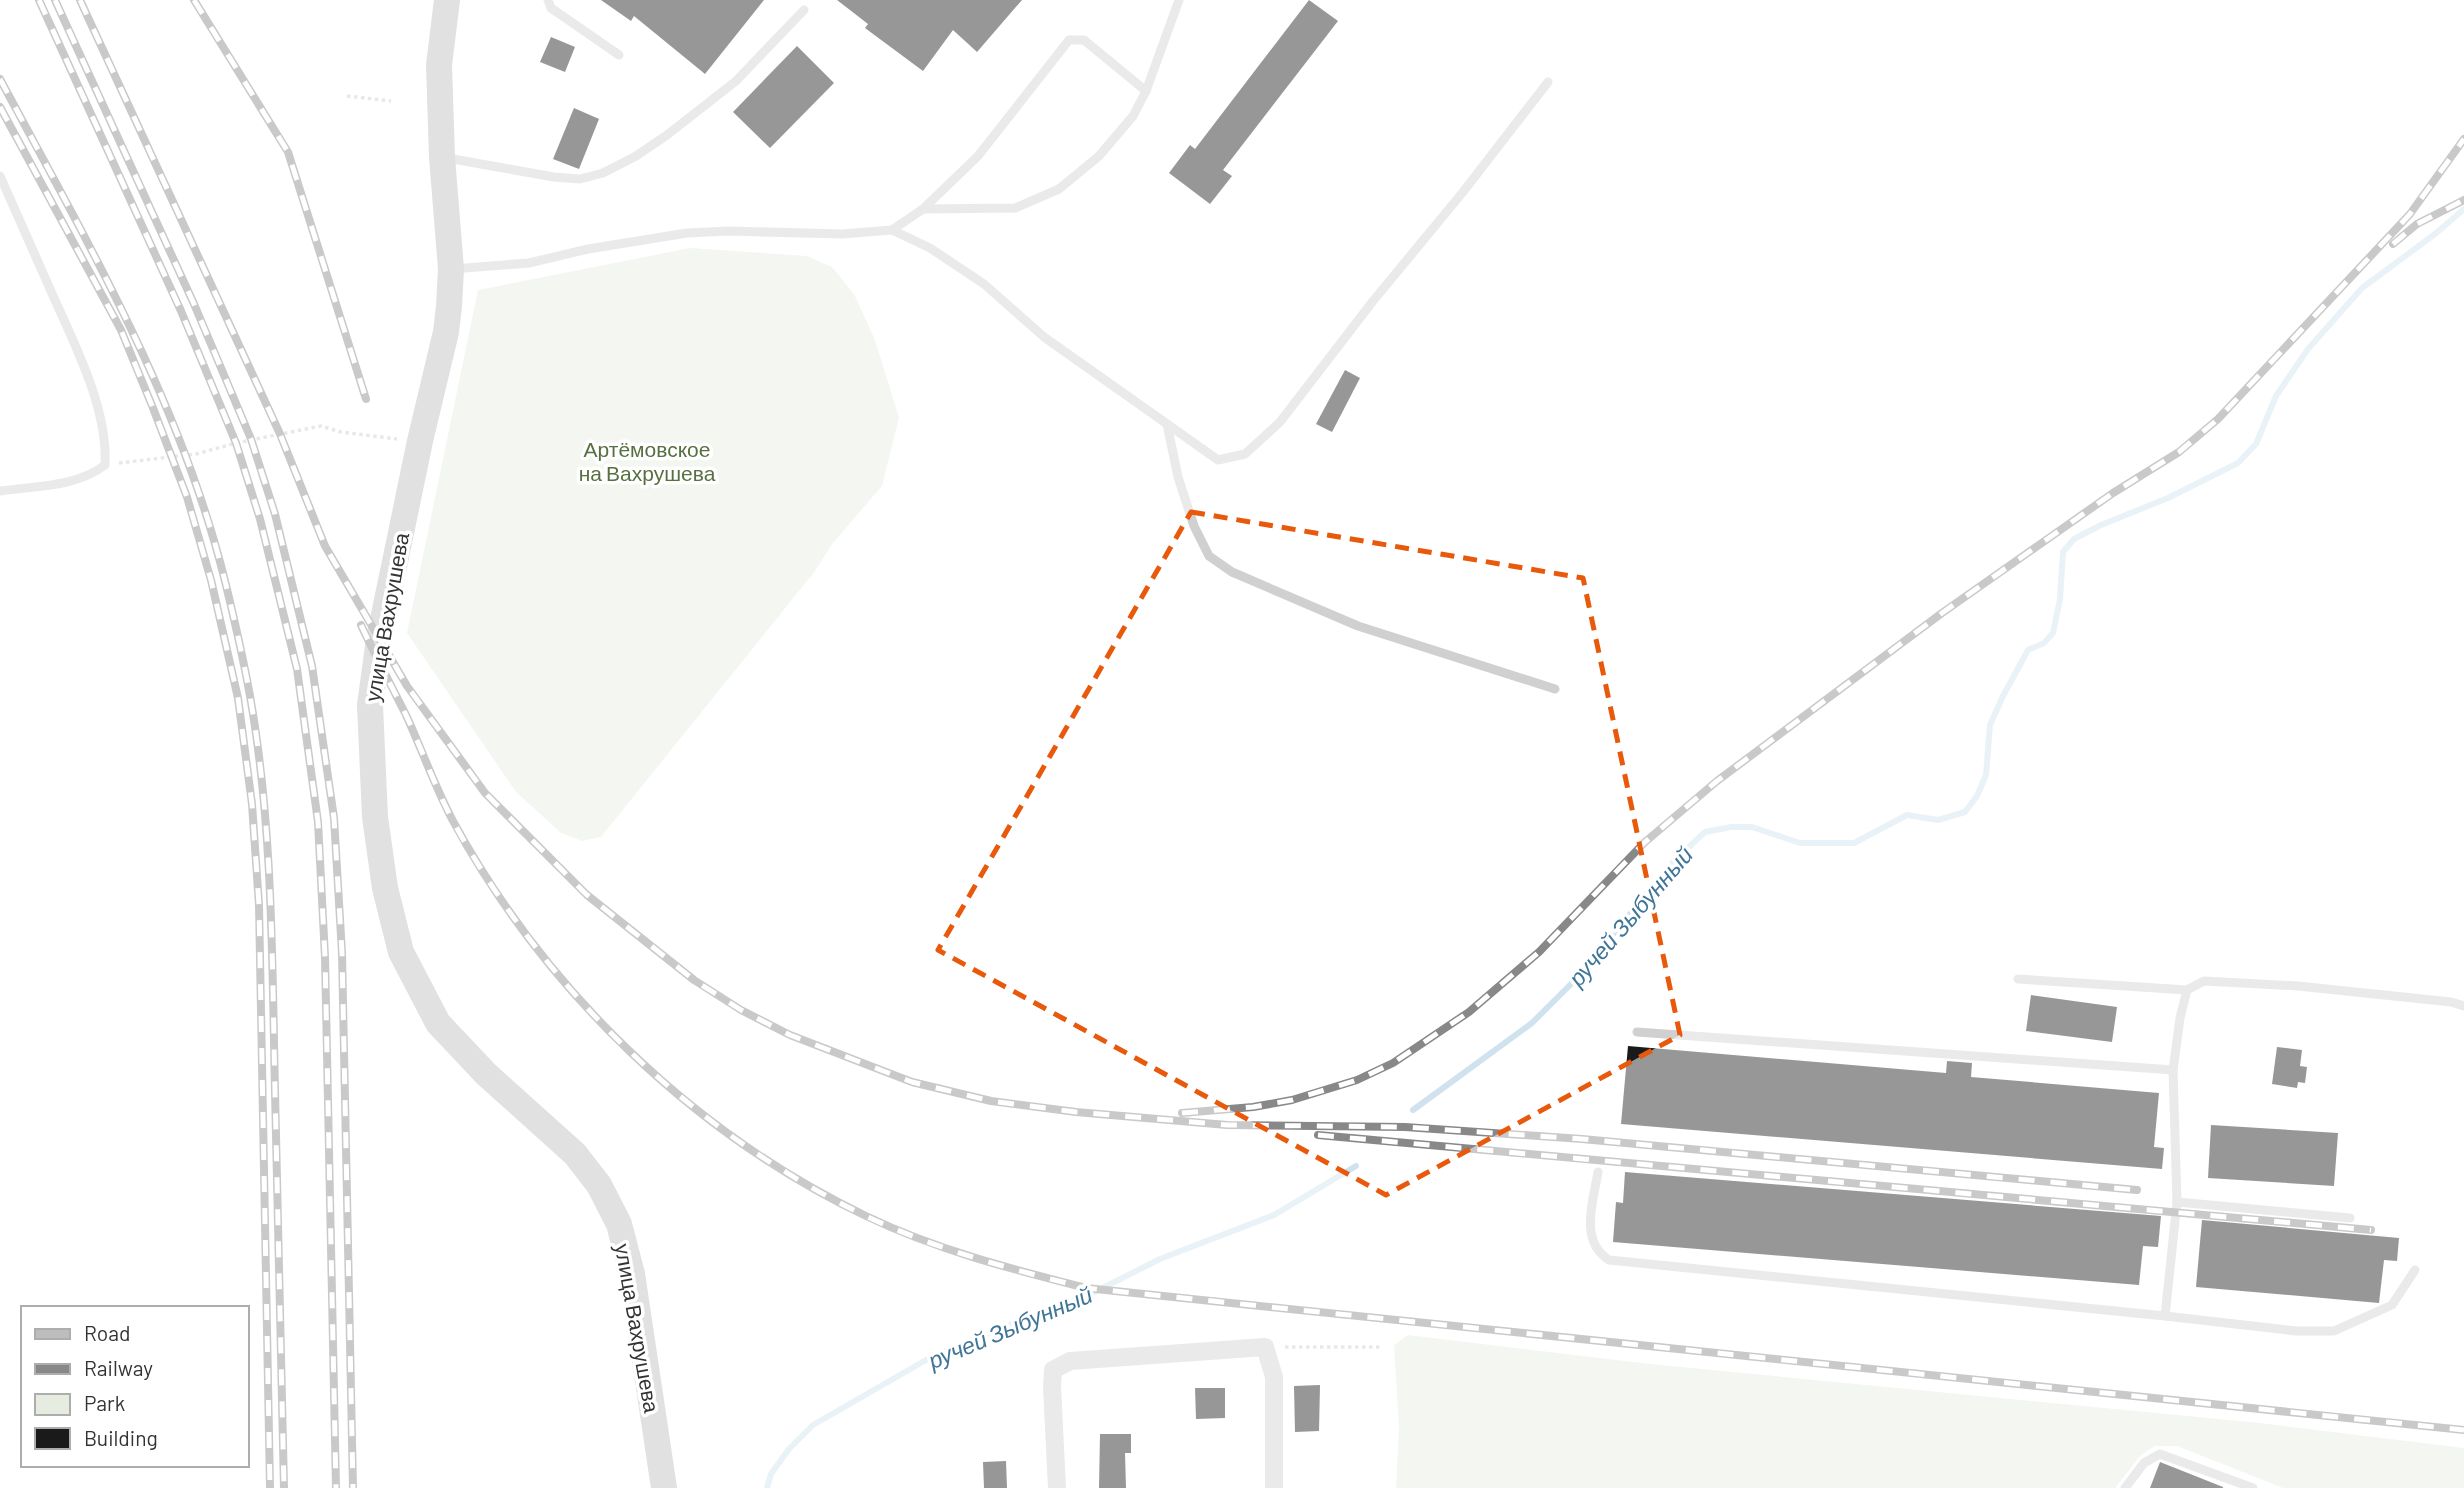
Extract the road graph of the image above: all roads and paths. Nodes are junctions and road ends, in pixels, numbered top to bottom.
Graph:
1 (447, 0) edge
2 (548, 0) edge
3 (1179, 0) edge
4 (804, 10) dead end
5 (619, 55) dead end
6 (1548, 82) dead end
7 (1146, 91) junction
8 (348, 96) dead end
9 (391, 101) dead end
10 (442, 157) junction
11 (0, 176) edge
12 (923, 209) junction
13 (892, 230) junction
14 (450, 269) junction
15 (1167, 424) junction
16 (420, 441) junction
17 (105, 465) junction
18 (0, 491) edge
19 (1555, 689) dead end
20 (2018, 979) dead end
21 (2187, 990) junction
22 (2464, 1006) edge
23 (1637, 1032) dead end
24 (2173, 1070) junction
25 (1598, 1172) dead end
26 (2177, 1202) junction
27 (2350, 1218) dead end
28 (2415, 1270) dead end
29 (2165, 1316) junction
30 (1265, 1347) junction
31 (1382, 1347) dead end
32 (664, 1488) edge
33 (1057, 1488) edge
34 (1275, 1488) edge
35 (2125, 1488) edge
36 (2253, 1488) edge

1 - 10 main road, улица Вахрушева
2 - 5 lane
3 - 7 lane
4 - 10 lane
6 - 15 lane
7 - 12 lane
7 - 12 lane
8 - 9 path
10 - 14 main road, улица Вахрушева
11 - 17 lane
12 - 13 lane
13 - 14 lane
13 - 15 lane
14 - 16 main road, улица Вахрушева
15 - 19 lane
16 - 17 path
16 - 32 main road, улица Вахрушева
17 - 18 lane
20 - 21 lane
21 - 22 lane
21 - 24 lane
23 - 24 lane
24 - 26 lane
25 - 29 lane
26 - 27 lane
26 - 29 lane
28 - 29 lane
30 - 31 path
30 - 33 street
30 - 34 street
35 - 36 lane

